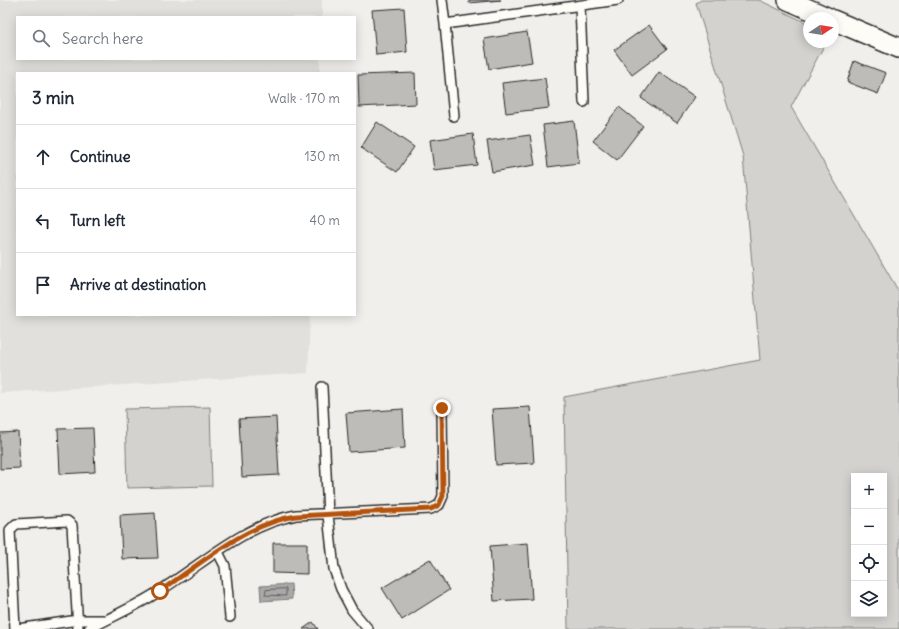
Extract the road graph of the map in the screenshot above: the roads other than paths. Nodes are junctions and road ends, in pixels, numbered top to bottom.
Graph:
1 (442, 0) edge
2 (618, 0) edge
3 (788, 0) edge
4 (580, 6) junction
5 (815, 12) edge
6 (839, 23) edge
7 (444, 24) junction
8 (899, 48) edge
9 (584, 102) dead end
10 (454, 116) dead end
11 (322, 387) dead end
12 (442, 408) dead end
13 (328, 515) junction
14 (218, 552) junction
15 (230, 617) dead end
16 (106, 620) junction
17 (78, 625) edge
18 (16, 629) edge
19 (89, 629) edge
20 (368, 629) edge

1 - 7 lane
2 - 4 lane
3 - 5 street
4 - 7 lane
4 - 9 lane
6 - 8 street
7 - 10 lane
11 - 13 lane
12 - 13 lane
13 - 14 lane
13 - 20 lane
14 - 15 lane
14 - 16 lane
16 - 17 lane
16 - 19 lane
17 - 18 lane
17 - 18 lane

